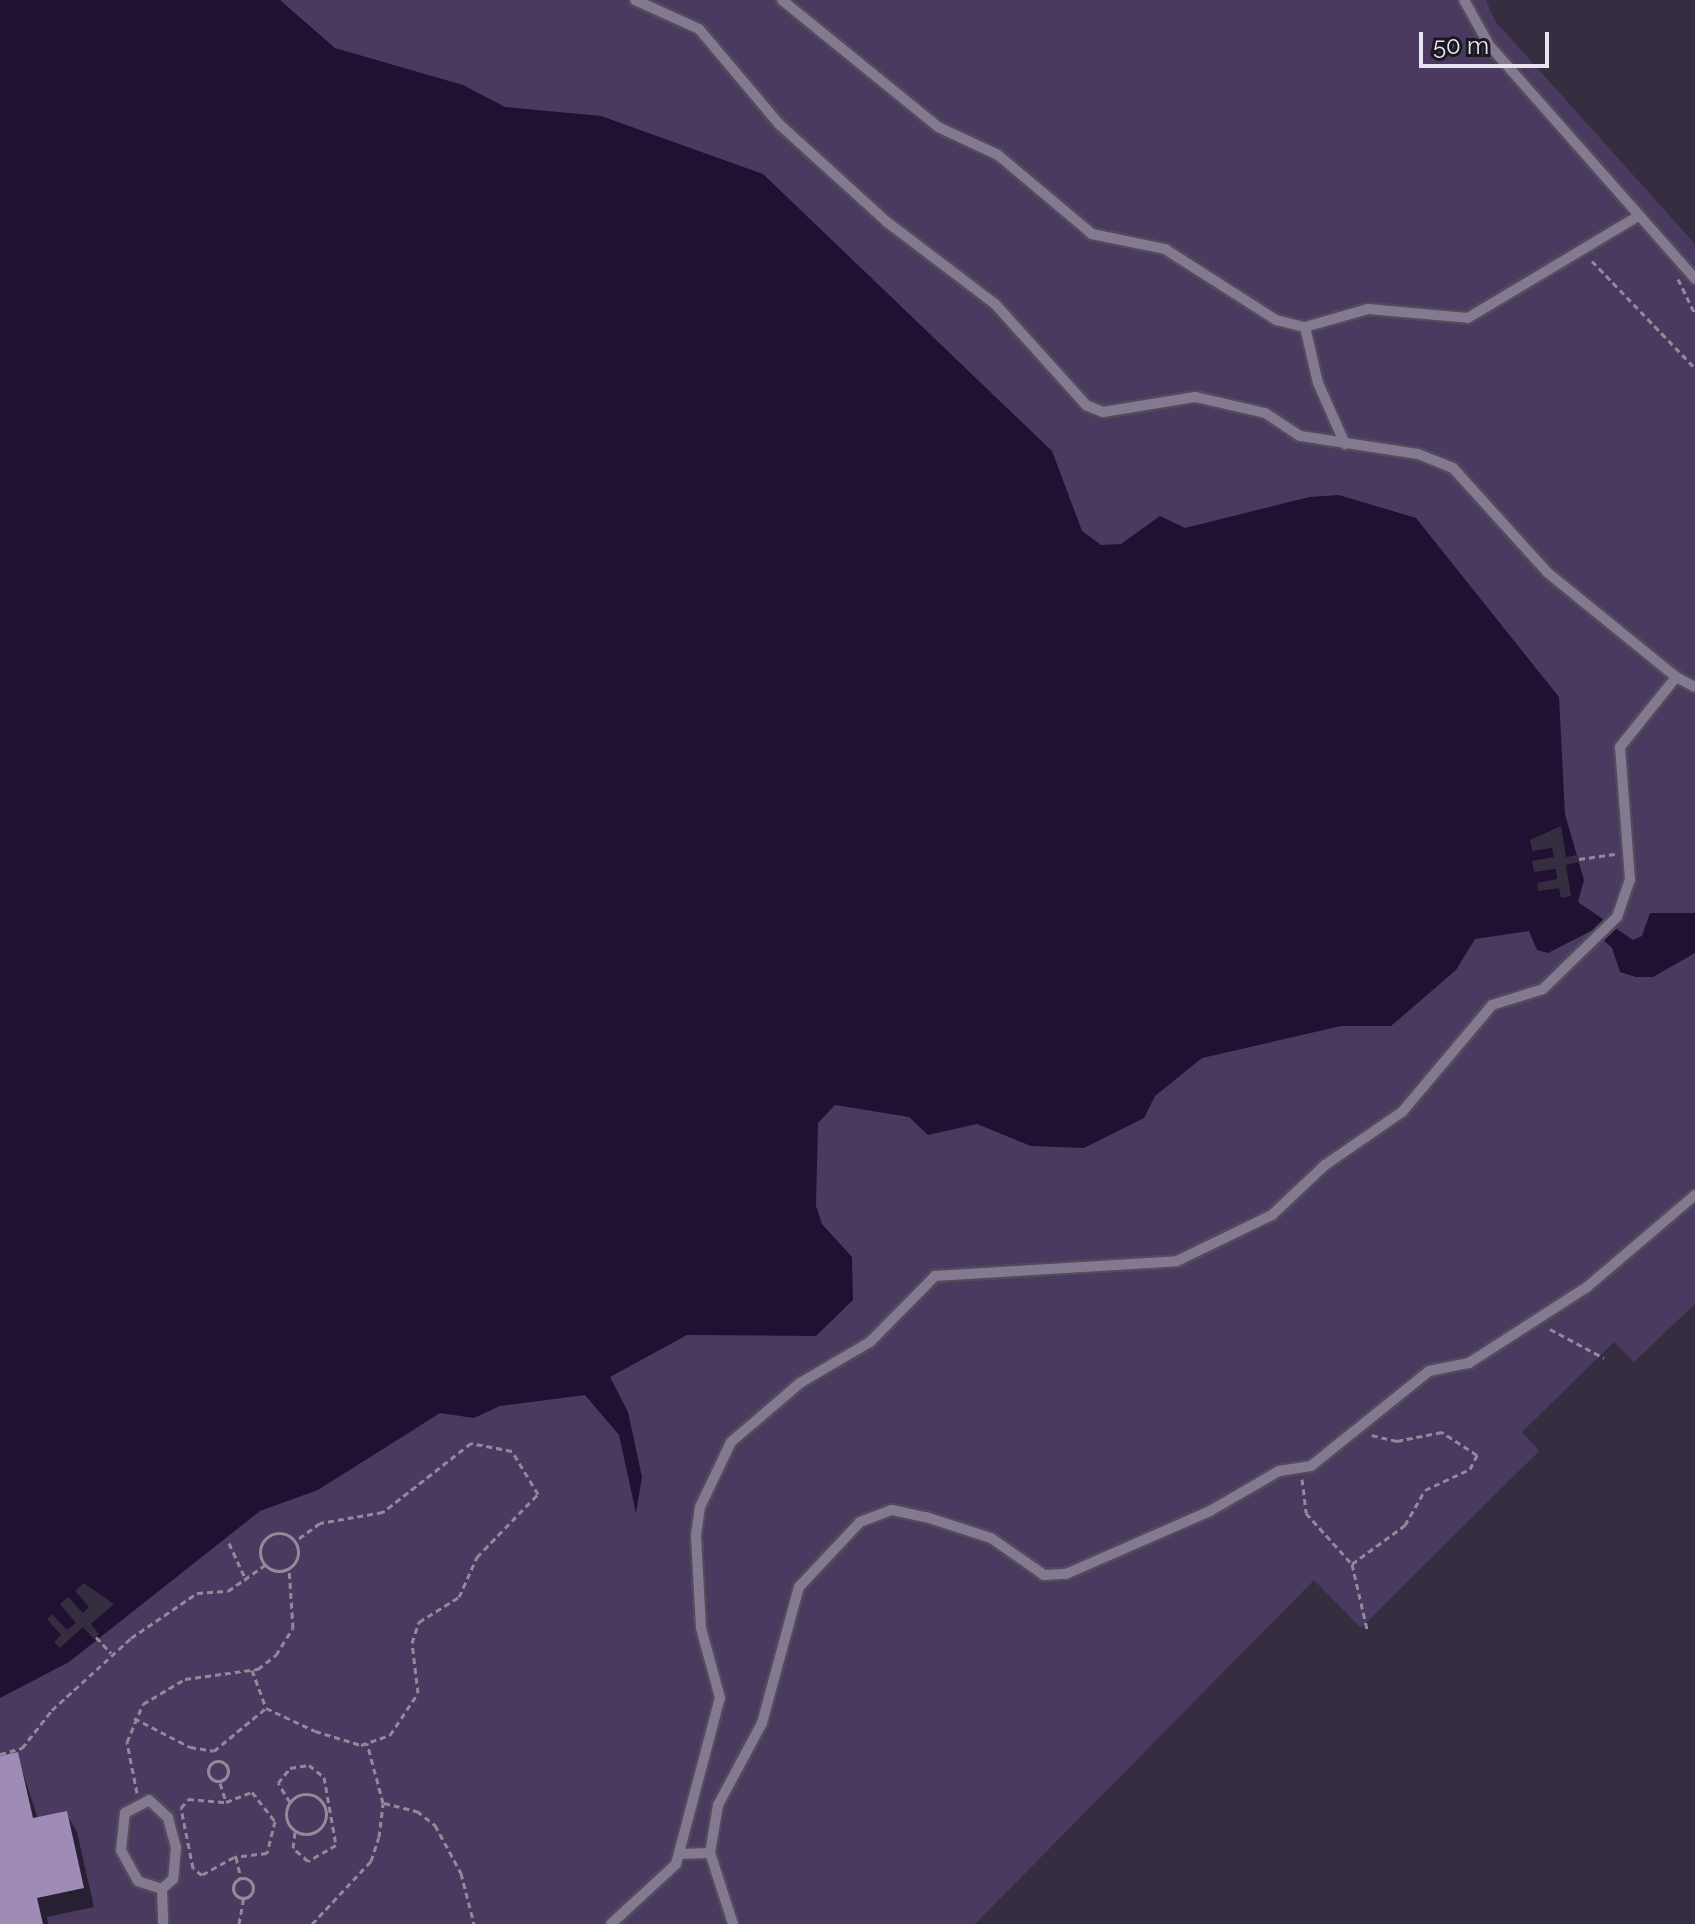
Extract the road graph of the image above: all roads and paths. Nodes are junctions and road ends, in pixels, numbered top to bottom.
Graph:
1 (635, 0) edge
2 (782, 0) edge
3 (1464, 0) edge
4 (1637, 217) junction
5 (1581, 249) junction
6 (1681, 265) junction
7 (1695, 279) edge
8 (1695, 314) edge
9 (1305, 327) junction
10 (1695, 368) edge
11 (1345, 444) junction
12 (1676, 677) junction
13 (1695, 687) edge
14 (1627, 852) junction
15 (1579, 859) dead end
16 (1695, 1195) edge
17 (1537, 1315) junction
18 (1604, 1358) dead end
19 (1362, 1425) junction
20 (1311, 1466) junction
21 (295, 1541) junction
22 (229, 1543) dead end
23 (1352, 1564) junction
24 (265, 1565) junction
25 (289, 1568) junction
26 (246, 1580) junction
27 (1367, 1629) dead end
28 (96, 1637) dead end
29 (111, 1653) junction
30 (252, 1670) junction
31 (266, 1708) junction
32 (134, 1718) junction
33 (367, 1743) junction
34 (214, 1751) junction
35 (0, 1754) edge
36 (216, 1761) junction
37 (219, 1781) junction
38 (139, 1802) junction
39 (226, 1802) junction
40 (290, 1802) junction
41 (383, 1803) junction
42 (286, 1818) junction
43 (275, 1821) junction
44 (295, 1831) junction
45 (710, 1853) junction
46 (680, 1854) junction
47 (236, 1857) junction
48 (241, 1878) junction
49 (162, 1889) junction
50 (244, 1897) junction
51 (163, 1924) edge
52 (239, 1924) edge
53 (312, 1924) edge
54 (474, 1924) edge
55 (611, 1924) edge
56 (733, 1924) edge

1 - 11 lane
2 - 9 lane
3 - 4 lane
4 - 5 lane
4 - 6 lane
5 - 9 lane
5 - 10 path
6 - 7 lane
6 - 8 path
9 - 11 lane
11 - 12 lane
12 - 13 lane
12 - 14 lane
14 - 15 path
14 - 46 lane
16 - 17 lane
17 - 18 path
17 - 19 lane
19 - 20 lane
19 - 23 path
20 - 23 path
20 - 45 lane
21 - 24 path
21 - 25 path
21 - 33 path
22 - 26 path
23 - 27 path
24 - 25 path
24 - 26 path
25 - 30 path
26 - 29 path
28 - 29 path
29 - 35 path
30 - 31 path
30 - 32 path
31 - 33 path
31 - 34 path
32 - 34 path
32 - 38 path
33 - 41 path
34 - 36 path
36 - 37 path
36 - 37 path
37 - 39 path
38 - 49 lane
38 - 49 lane
39 - 43 path
39 - 47 path
40 - 42 path
40 - 44 path
40 - 44 path
41 - 53 path
41 - 54 path
42 - 43 path
42 - 44 path
43 - 47 path
45 - 46 lane
45 - 56 lane
46 - 55 lane
47 - 48 path
48 - 50 path
48 - 50 path
49 - 51 lane
50 - 52 path

